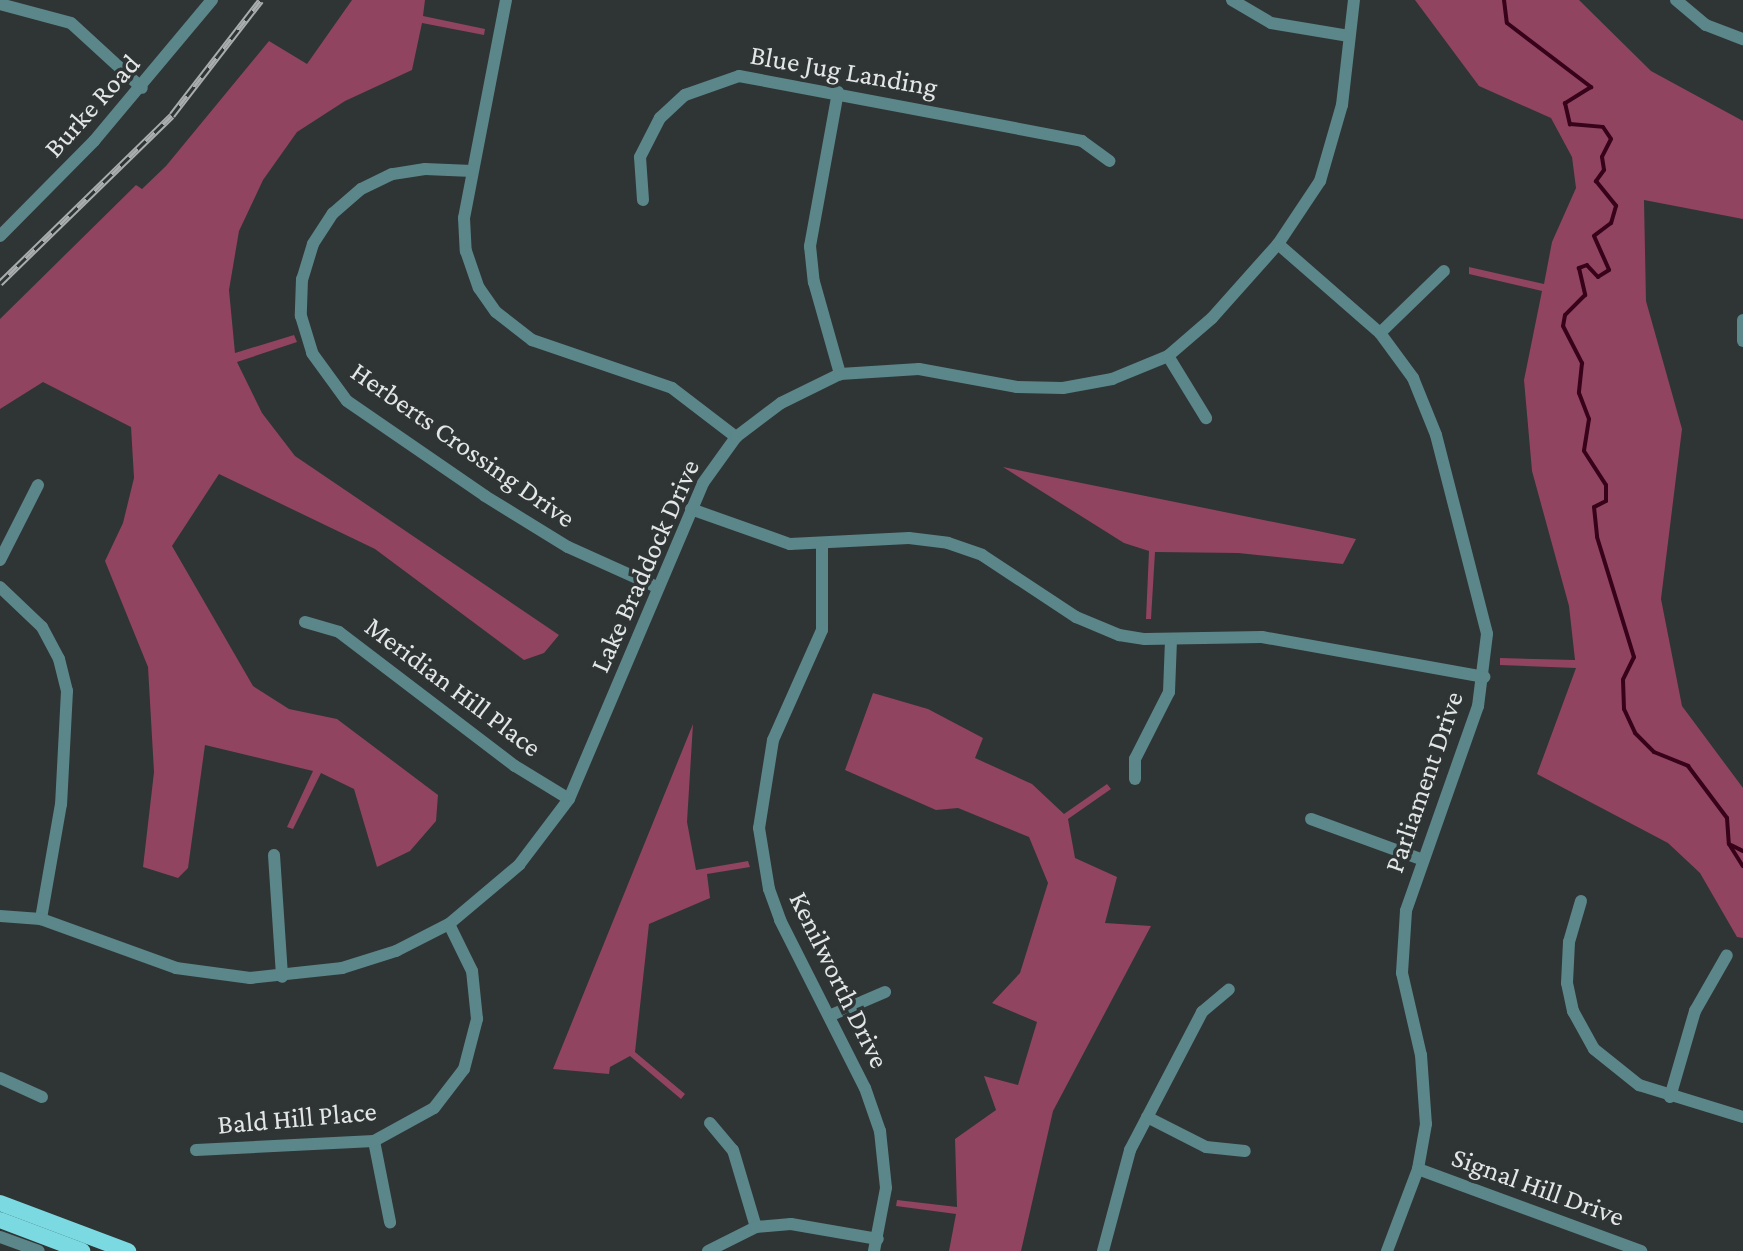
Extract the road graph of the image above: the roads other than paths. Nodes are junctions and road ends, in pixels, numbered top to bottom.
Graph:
1 (212, 0) edge
2 (506, 0) edge
3 (1232, 0) edge
4 (1354, 0) edge
5 (1676, 0) edge
6 (0, 4) edge
7 (1349, 36) junction
8 (1743, 39) edge
9 (142, 88) junction
10 (838, 92) junction
11 (1110, 161) dead end
12 (472, 171) junction
13 (643, 200) dead end
14 (0, 236) edge
15 (1278, 244) junction
16 (1444, 271) dead end
17 (1743, 320) edge
18 (1380, 333) junction
19 (1743, 341) edge
20 (1168, 356) junction
21 (840, 374) junction
22 (1206, 418) dead end
23 (736, 437) junction
24 (38, 485) dead end
25 (691, 509) junction
26 (822, 546) junction
27 (0, 560) edge
28 (0, 587) edge
29 (657, 587) junction
30 (305, 622) dead end
31 (1171, 640) junction
32 (1484, 677) junction
33 (1135, 779) dead end
34 (569, 799) junction
35 (1311, 819) dead end
36 (274, 855) dead end
37 (1421, 859) junction
38 (1581, 901) dead end
39 (0, 916) edge
40 (41, 919) junction
41 (449, 924) junction
42 (1727, 955) dead end
43 (282, 977) junction
44 (1229, 989) dead end
45 (885, 992) dead end
46 (829, 1016) junction
47 (0, 1078) edge
48 (42, 1097) dead end
49 (1670, 1097) junction
50 (1147, 1117) junction
51 (1743, 1117) edge
52 (710, 1123) dead end
53 (374, 1141) junction
54 (196, 1150) dead end
55 (1245, 1151) dead end
56 (1418, 1169) junction
57 (0, 1203) edge
58 (0, 1220) edge
59 (390, 1222) dead end
60 (756, 1227) junction
61 (0, 1237) edge
62 (876, 1245) edge
63 (39, 1251) edge
64 (82, 1251) edge
65 (128, 1251) edge
66 (708, 1251) edge
67 (1103, 1251) edge
68 (1387, 1251) edge
69 (1641, 1251) edge

1 - 9 street, Burke Road
2 - 12 street
3 - 7 street
4 - 7 street, Lake Braddock Drive
5 - 8 street
6 - 9 street
7 - 15 street, Lake Braddock Drive
9 - 14 street, Burke Road
10 - 11 street, Blue Jug Landing
10 - 13 street, Blue Jug Landing
10 - 21 street
12 - 23 street
12 - 29 street, Herberts Crossing Drive
15 - 18 street, Parliament Drive
15 - 20 street, Lake Braddock Drive
16 - 18 street
17 - 19 street
18 - 32 street, Parliament Drive
20 - 21 street, Lake Braddock Drive
20 - 22 street
21 - 23 street, Lake Braddock Drive
23 - 25 street, Lake Braddock Drive
24 - 27 street
25 - 26 street
25 - 29 street, Lake Braddock Drive
26 - 31 street
26 - 46 street, Kenilworth Drive
28 - 40 street
29 - 34 street, Lake Braddock Drive
30 - 34 street, Meridian Hill Place
31 - 32 street
31 - 33 street
32 - 37 street, Parliament Drive
34 - 41 street, Lake Braddock Drive
35 - 37 street
36 - 43 street
37 - 56 street, Parliament Drive
38 - 49 street
39 - 40 street, Lake Braddock Drive
40 - 43 street, Lake Braddock Drive
41 - 43 street, Lake Braddock Drive
41 - 53 street, Bald Hill Place
42 - 49 street
44 - 50 street
45 - 46 street
46 - 62 street, Kenilworth Drive
47 - 48 street
49 - 51 street
50 - 55 street
50 - 67 street
52 - 60 street
53 - 54 street, Bald Hill Place
53 - 59 street
56 - 68 street, Parliament Drive
56 - 69 street, Signal Hill Drive
57 - 65 main road
58 - 64 main road
60 - 62 street
60 - 66 street
61 - 63 street

